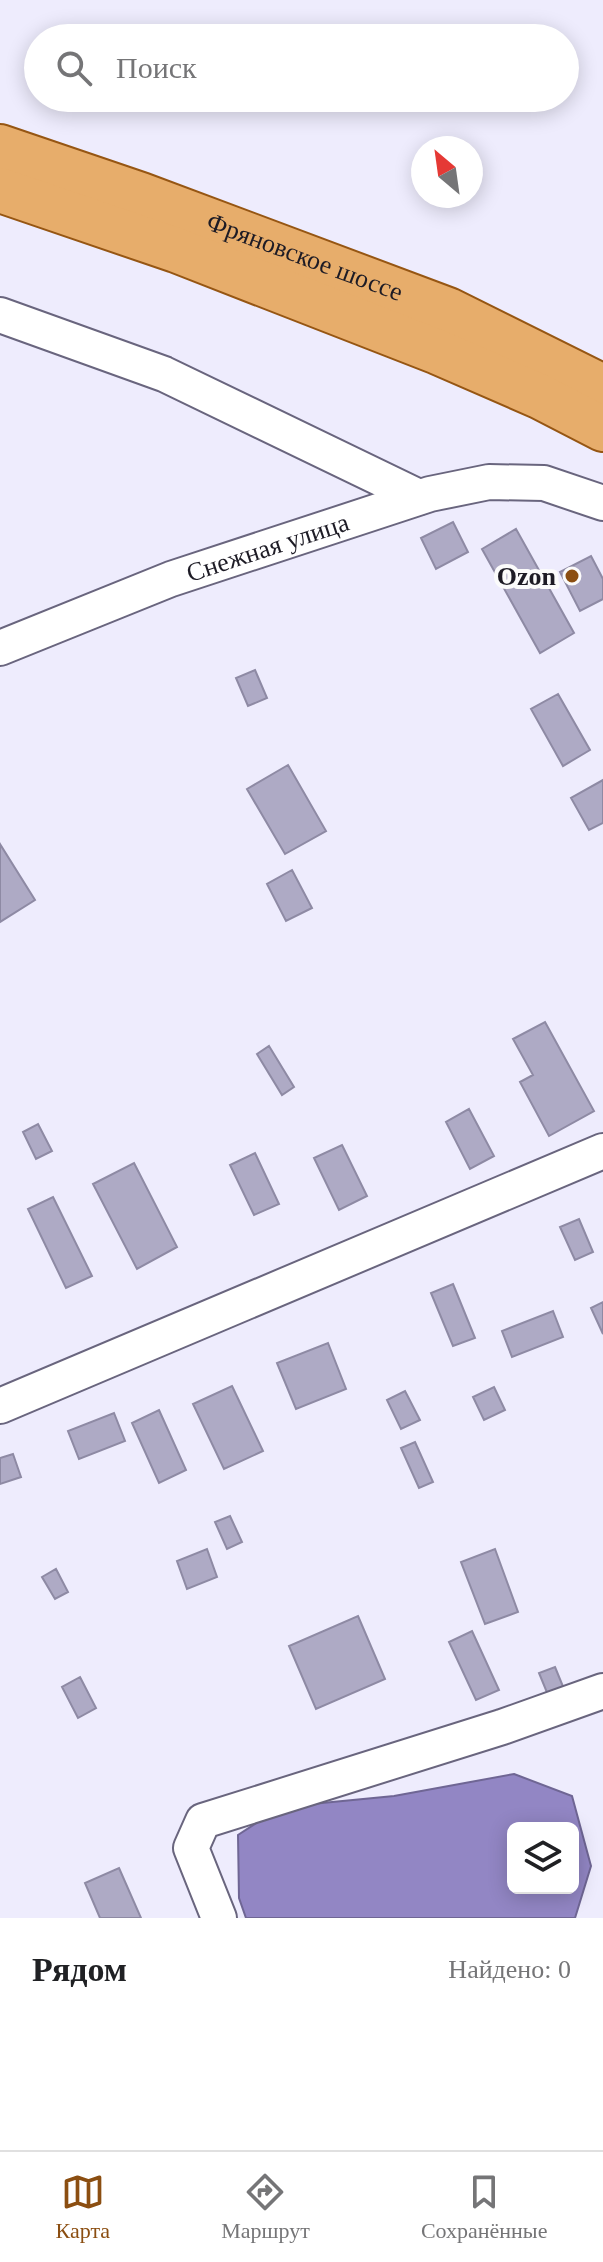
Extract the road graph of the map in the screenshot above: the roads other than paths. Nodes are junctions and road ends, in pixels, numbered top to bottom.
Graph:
1 (0, 147) edge
2 (0, 190) edge
3 (0, 315) edge
4 (603, 387) edge
5 (603, 429) edge
6 (419, 497) junction
7 (603, 503) edge
8 (0, 648) edge
9 (603, 1151) edge
10 (0, 1406) edge
11 (603, 1691) edge
12 (219, 1918) edge

1 - 4 main road, Фряновское шоссе
2 - 5 main road, Фряновское шоссе
3 - 6 street
6 - 7 street, Снежная улица
6 - 8 street, Снежная улица
9 - 10 street
11 - 12 street

